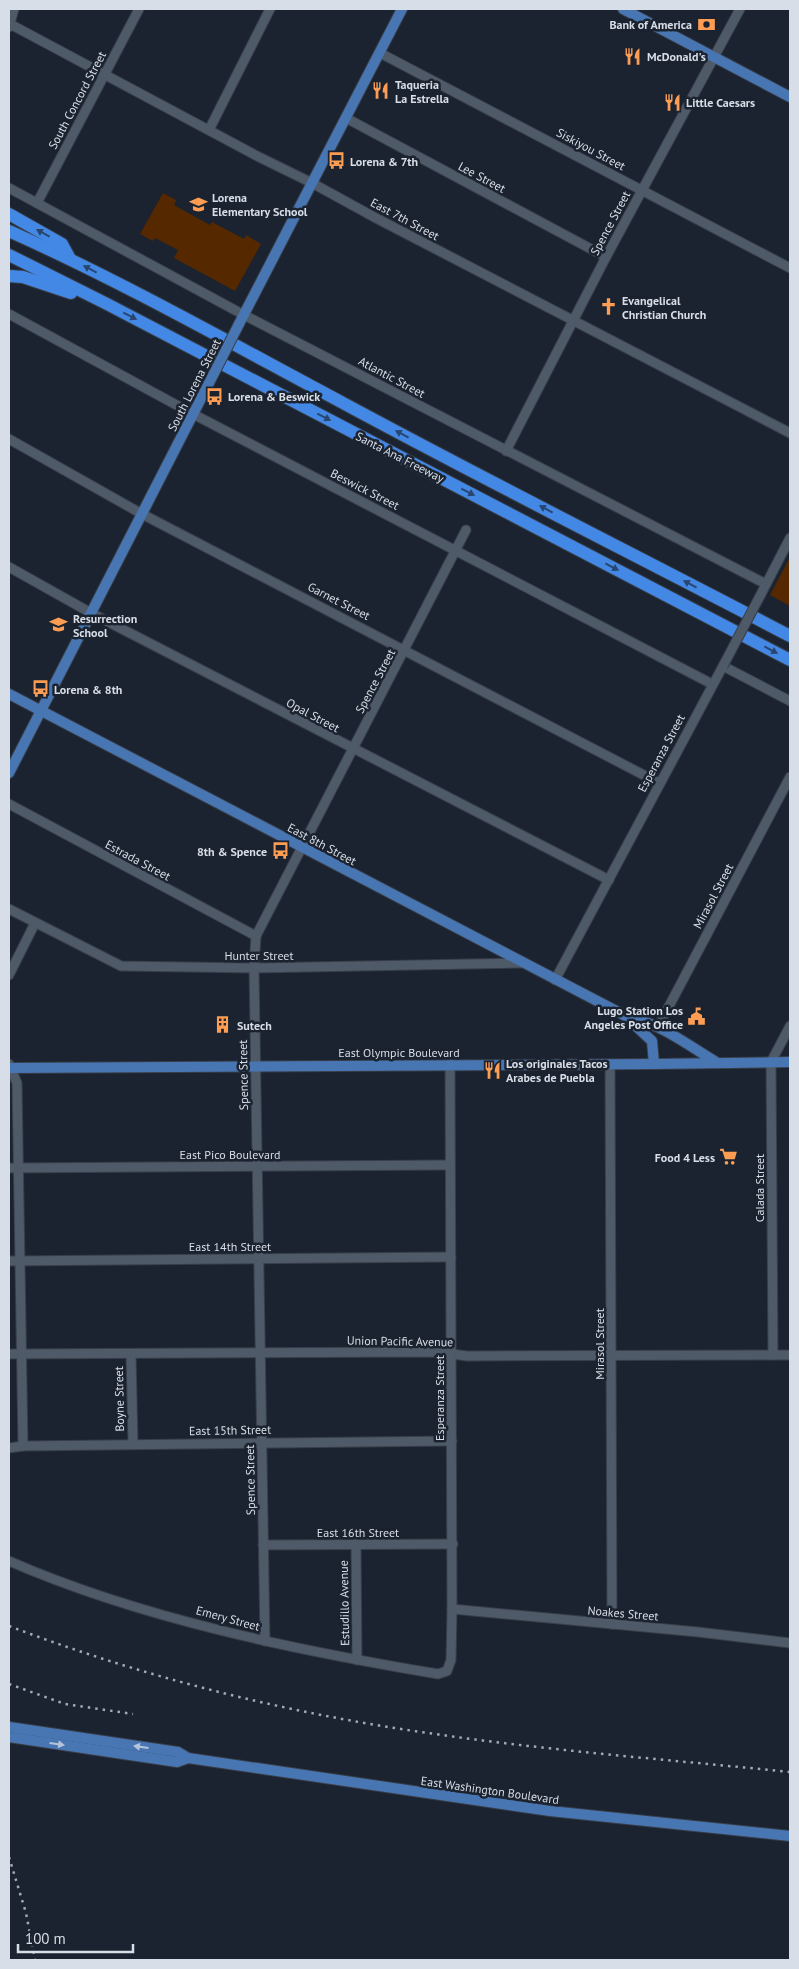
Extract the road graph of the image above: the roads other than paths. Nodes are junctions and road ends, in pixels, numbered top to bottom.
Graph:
1 (14, 9) edge
2 (139, 9) edge
3 (270, 9) edge
4 (402, 9) edge
5 (623, 9) edge
6 (740, 9) edge
7 (10, 25) edge
8 (380, 53) junction
9 (714, 56) junction
10 (104, 74) junction
11 (790, 97) edge
12 (346, 118) junction
13 (209, 130) junction
14 (312, 183) junction
15 (9, 188) edge
16 (642, 190) junction
17 (36, 203) junction
18 (9, 214) edge
19 (9, 231) edge
20 (9, 255) edge
21 (606, 257) junction
22 (70, 259) junction
23 (790, 268) edge
24 (9, 276) edge
25 (107, 304) junction
26 (9, 314) edge
27 (241, 319) junction
28 (573, 322) junction
29 (193, 414) junction
30 (790, 434) edge
31 (9, 439) edge
32 (506, 451) junction
33 (142, 514) junction
34 (466, 530) dead end
35 (790, 538) edge
36 (456, 551) junction
37 (9, 567) edge
38 (766, 584) junction
39 (91, 613) junction
40 (790, 636) edge
41 (405, 650) junction
42 (790, 660) edge
43 (723, 666) junction
44 (712, 684) junction
45 (9, 694) edge
46 (790, 701) edge
47 (41, 711) junction
48 (352, 749) junction
49 (9, 773) edge
50 (790, 777) edge
51 (659, 783) junction
52 (9, 804) edge
53 (302, 847) junction
54 (609, 880) junction
55 (9, 909) edge
56 (34, 923) junction
57 (256, 936) junction
58 (522, 963) junction
59 (254, 968) junction
60 (9, 975) edge
61 (555, 980) junction
62 (624, 1015) junction
63 (790, 1026) edge
64 (658, 1027) junction
65 (771, 1062) junction
66 (790, 1062) edge
67 (718, 1063) junction
68 (450, 1064) junction
69 (610, 1064) junction
70 (654, 1064) junction
71 (256, 1066) junction
72 (10, 1067) edge
73 (450, 1165) junction
74 (257, 1166) junction
75 (9, 1168) edge
76 (19, 1168) junction
77 (452, 1257) junction
78 (258, 1259) junction
79 (21, 1260) junction
80 (9, 1261) edge
81 (259, 1352) junction
82 (9, 1354) edge
83 (22, 1354) junction
84 (131, 1354) junction
85 (451, 1354) junction
86 (773, 1355) junction
87 (790, 1355) edge
88 (612, 1356) junction
89 (452, 1441) junction
90 (262, 1442) junction
91 (133, 1444) junction
92 (23, 1446) junction
93 (9, 1448) edge
94 (356, 1544) junction
95 (453, 1544) junction
96 (263, 1545) junction
97 (9, 1560) edge
98 (452, 1609) junction
99 (612, 1624) junction
100 (265, 1641) junction
101 (790, 1643) edge
102 (358, 1660) junction
103 (447, 1671) joint
104 (9, 1727) edge
105 (9, 1737) edge
106 (188, 1758) junction
107 (790, 1836) edge

1 - 7 street
2 - 10 street, South Concord Street
3 - 13 street
4 - 8 main road, South Lorena Street
5 - 9 main road
6 - 9 street, Spence Street
7 - 10 street, East 7th Street
8 - 12 main road, South Lorena Street
8 - 16 street, Siskiyou Street
9 - 11 main road
9 - 16 street, Spence Street
10 - 13 street, East 7th Street
10 - 17 street, South Concord Street
12 - 14 main road, South Lorena Street
12 - 21 street, Lee Street
13 - 14 street, East 7th Street
14 - 27 main road, South Lorena Street
14 - 28 street, East 7th Street
15 - 17 street, Atlantic Street
16 - 21 street, Spence Street
16 - 23 street, Siskiyou Street
17 - 27 street, Atlantic Street
22 -> 18 highway
19 - 22 highway, Santa Ana Freeway
20 - 25 highway, Santa Ana Freeway
21 - 28 street, Spence Street
40 -> 22 highway, Santa Ana Freeway
24 - 25 highway
25 -> 42 highway, Santa Ana Freeway
26 - 29 street, Beswick Street
27 - 29 main road, South Lorena Street, bridge
27 - 32 street, Atlantic Street
28 - 30 street, East 7th Street
28 - 32 street, Spence Street
29 - 33 main road, South Lorena Street
29 - 36 street, Beswick Street
31 - 33 street, Garnet Street
32 - 38 street, Atlantic Street
33 - 39 main road, South Lorena Street
33 - 41 street, Garnet Street
34 - 36 street, Spence Street
35 - 38 street, Esperanza Street
36 - 41 street, Spence Street
36 - 44 street, Beswick Street
37 - 39 street, Opal Street
38 - 43 street, Esperanza Street, bridge
39 - 47 main road, South Lorena Street
39 - 48 street, Opal Street
41 - 48 street, Spence Street
41 - 51 street, Garnet Street
43 - 44 street, Esperanza Street
43 - 46 street
44 - 51 street, Esperanza Street
45 - 47 main road, East 8th Street
47 - 49 main road, South Lorena Street
47 - 53 main road, East 8th Street
48 - 53 street, Spence Street
48 - 54 street, Opal Street
50 - 64 street, Mirasol Street
51 - 54 street, Esperanza Street
52 - 57 street, Estrada Street
53 - 57 street, Spence Street
53 - 58 main road, East 8th Street
54 - 61 street, Esperanza Street
55 - 56 street, Hunter Street
56 - 59 street, Hunter Street
56 - 60 street
57 - 59 street, Spence Street
58 - 59 street, Hunter Street
58 - 61 main road, East 8th Street
59 - 71 street, Spence Street
61 - 62 main road, East 8th Street
62 - 64 main road, East 8th Street
62 - 70 main road, East 8th Street
63 - 65 street, Calada Street
64 - 67 main road, East 8th Street
65 - 66 main road, East Olympic Boulevard
65 - 67 main road, East Olympic Boulevard
65 - 86 street, Calada Street
67 - 70 main road, East Olympic Boulevard
68 - 69 main road, East Olympic Boulevard
68 - 71 main road, East Olympic Boulevard
68 - 73 street, Esperanza Street
69 - 70 main road, East Olympic Boulevard
69 - 88 street, Mirasol Street
71 - 72 main road, East Olympic Boulevard
71 - 74 street, Spence Street
72 - 76 street
73 - 74 street, East Pico Boulevard
73 - 77 street, Esperanza Street
74 - 76 street, East Pico Boulevard
74 - 78 street, Spence Street
75 - 76 street, East Pico Boulevard
76 - 79 street
77 - 78 street, East 14th Street
77 - 85 street, Esperanza Street
78 - 79 street, East 14th Street
78 - 81 street, Spence Street
79 - 80 street, East 14th Street
79 - 83 street
81 - 84 street, Union Pacific Avenue
81 - 85 street, Union Pacific Avenue
81 - 90 street, Spence Street
82 - 83 street, Union Pacific Avenue
83 - 84 street, Union Pacific Avenue
83 - 92 street
84 - 91 street, Boyne Street
85 - 88 street, Union Pacific Avenue
85 - 89 street, Esperanza Street
86 - 87 street, Union Pacific Avenue
86 - 88 street, Union Pacific Avenue
88 - 99 street, Mirasol Street
89 - 90 street, East 15th Street
89 - 95 street, Esperanza Street
90 - 91 street, East 15th Street
90 - 96 street, Spence Street
91 - 92 street, East 15th Street
92 - 93 street, East 15th Street
94 - 95 street, East 16th Street
94 - 96 street, East 16th Street
94 - 102 street, Estudillo Avenue
95 - 98 street, Esperanza Street
96 - 100 street, Spence Street
97 - 100 street, Emery Street
98 - 99 street, Noakes Street
98 - 103 street, Esperanza Street
99 - 101 street, Noakes Street
100 - 102 street, Emery Street
102 - 103 street, Emery Street
106 -> 104 main road, East Washington Boulevard
105 -> 106 main road, East Washington Boulevard
106 - 107 main road, East Washington Boulevard

